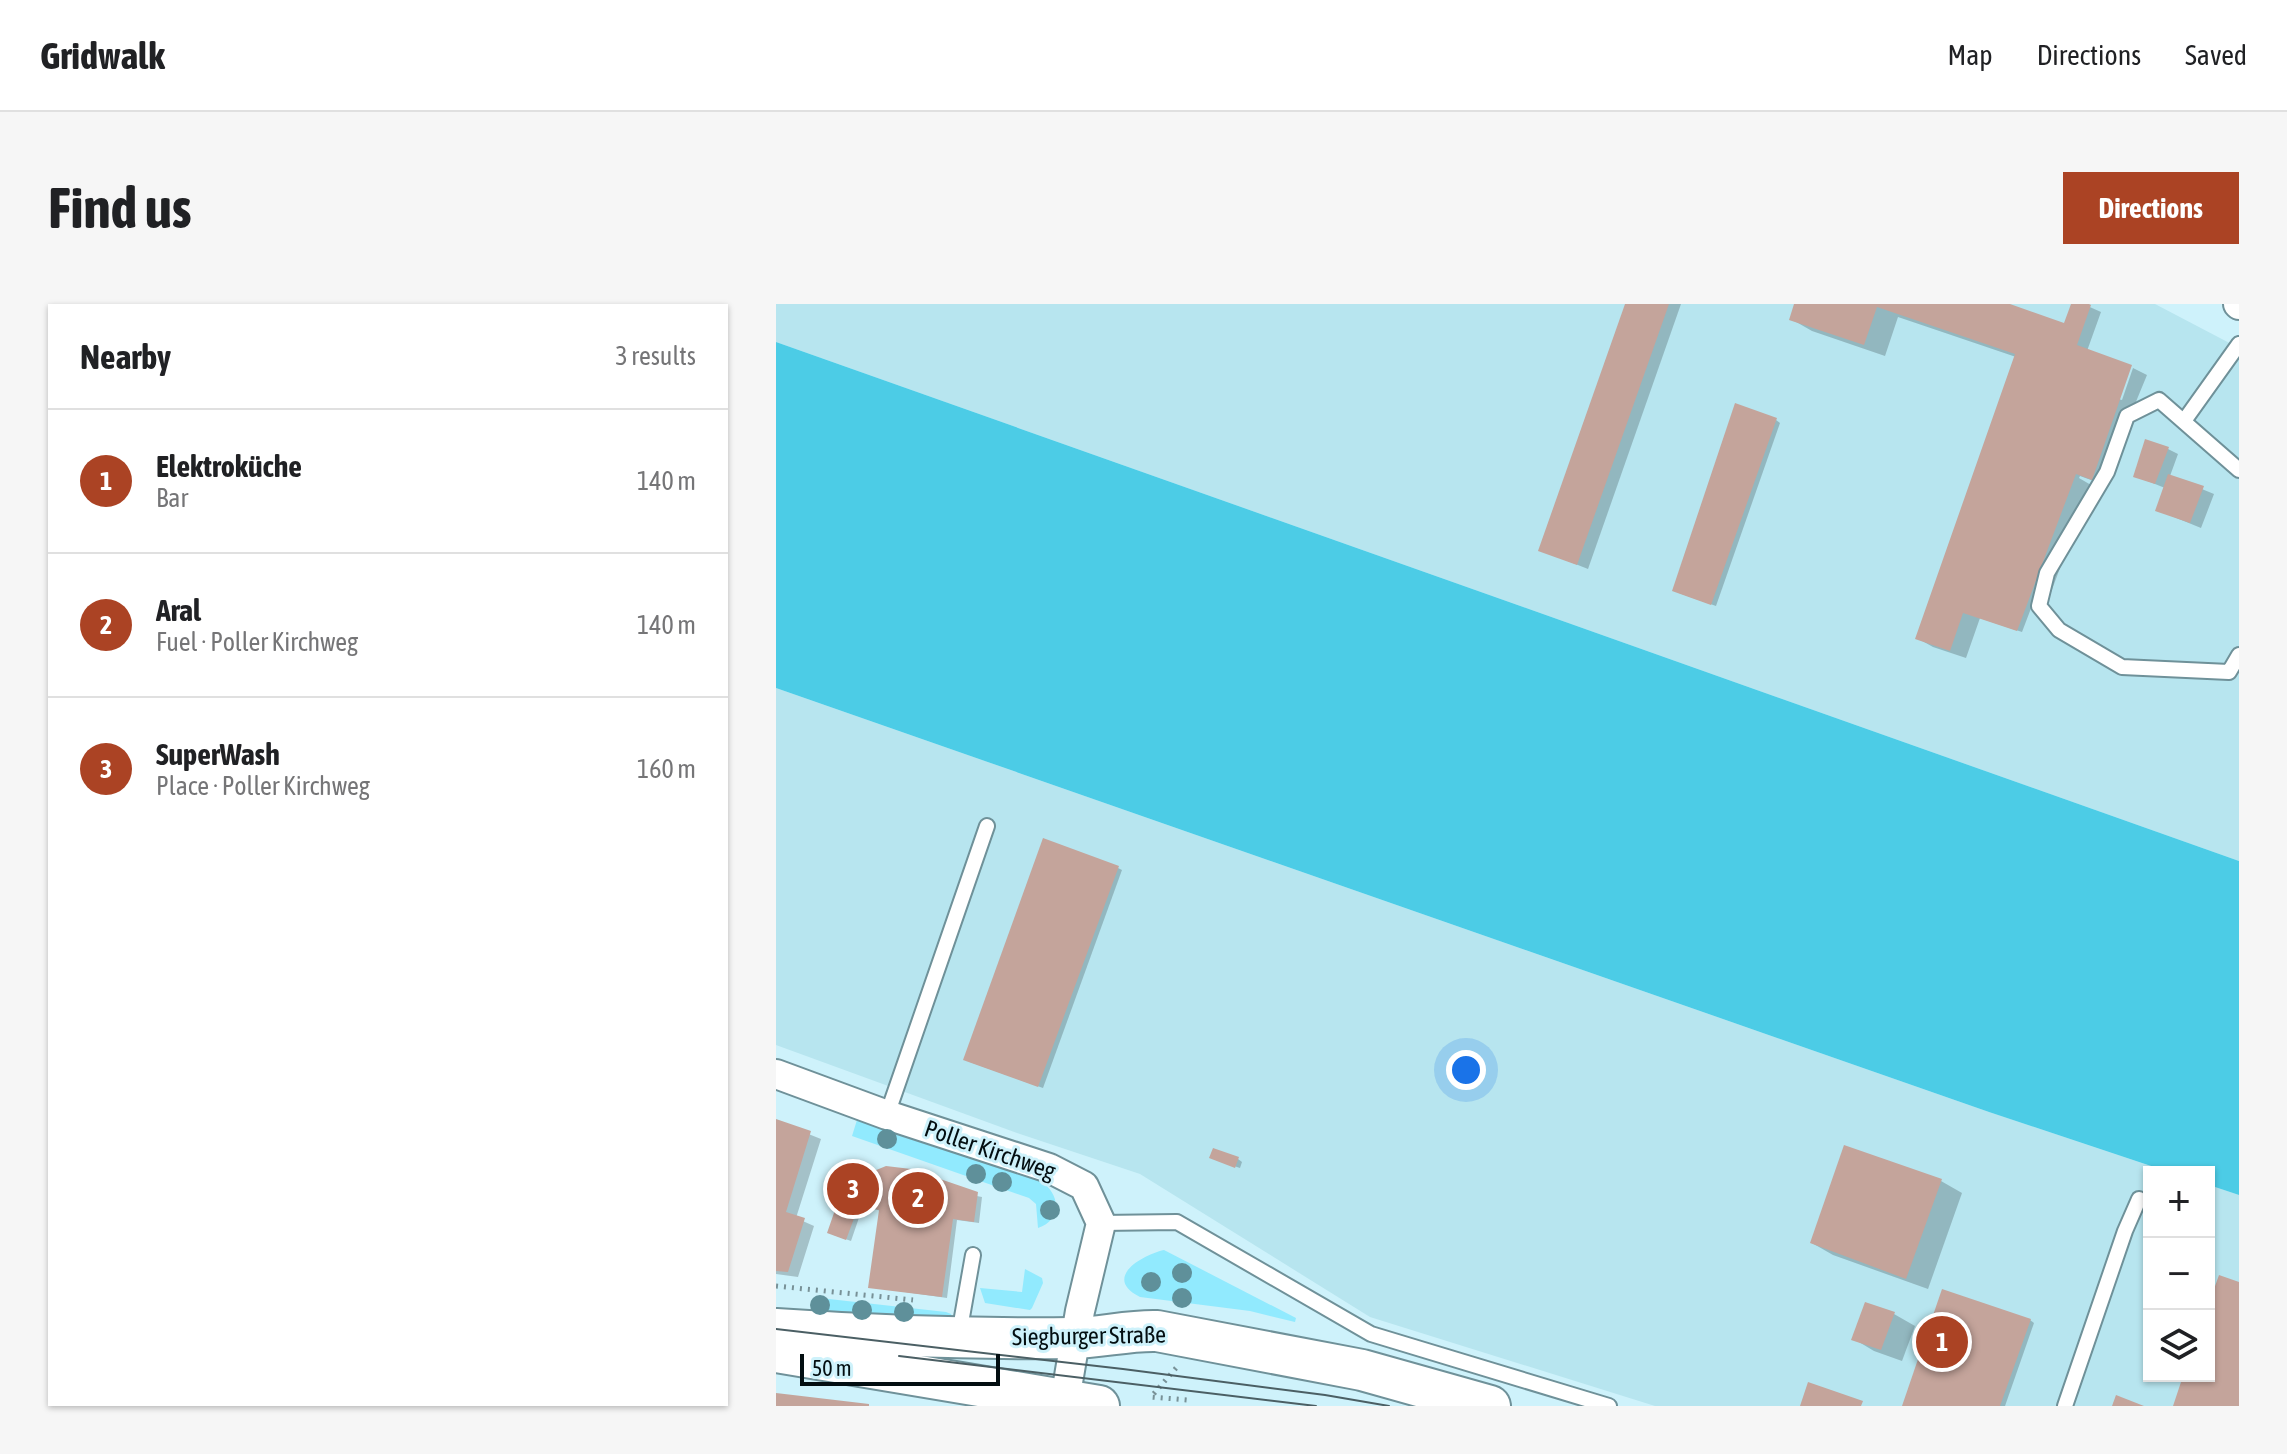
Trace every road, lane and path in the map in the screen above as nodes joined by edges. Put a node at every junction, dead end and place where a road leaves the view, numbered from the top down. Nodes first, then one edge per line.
1 (2239, 344) edge
2 (2184, 421) junction
3 (2239, 470) edge
4 (2239, 655) edge
5 (987, 826) dead end
6 (776, 1074) edge
7 (887, 1115) junction
8 (2139, 1199) dead end
9 (1101, 1223) junction
10 (973, 1255) dead end
11 (776, 1329) edge
12 (959, 1338) junction
13 (1077, 1338) junction
14 (776, 1352) edge
15 (1178, 1364) dead end
16 (1188, 1400) dead end
17 (1082, 1403) edge
18 (1174, 1403) edge
19 (1490, 1406) edge
20 (1609, 1406) edge
21 (2065, 1406) edge

1 - 2 lane
2 - 3 lane
2 - 4 lane
5 - 7 lane
6 - 7 street, Poller Kirchweg
7 - 9 street, Poller Kirchweg
8 - 21 lane
9 - 13 street
9 - 20 lane
10 - 12 lane
11 - 12 main road, Siegburger Straße
12 - 13 main road, Siegburger Straße
13 - 17 street
13 - 19 main road, Siegburger Straße
14 - 17 main road
15 - 18 path
16 - 18 path

